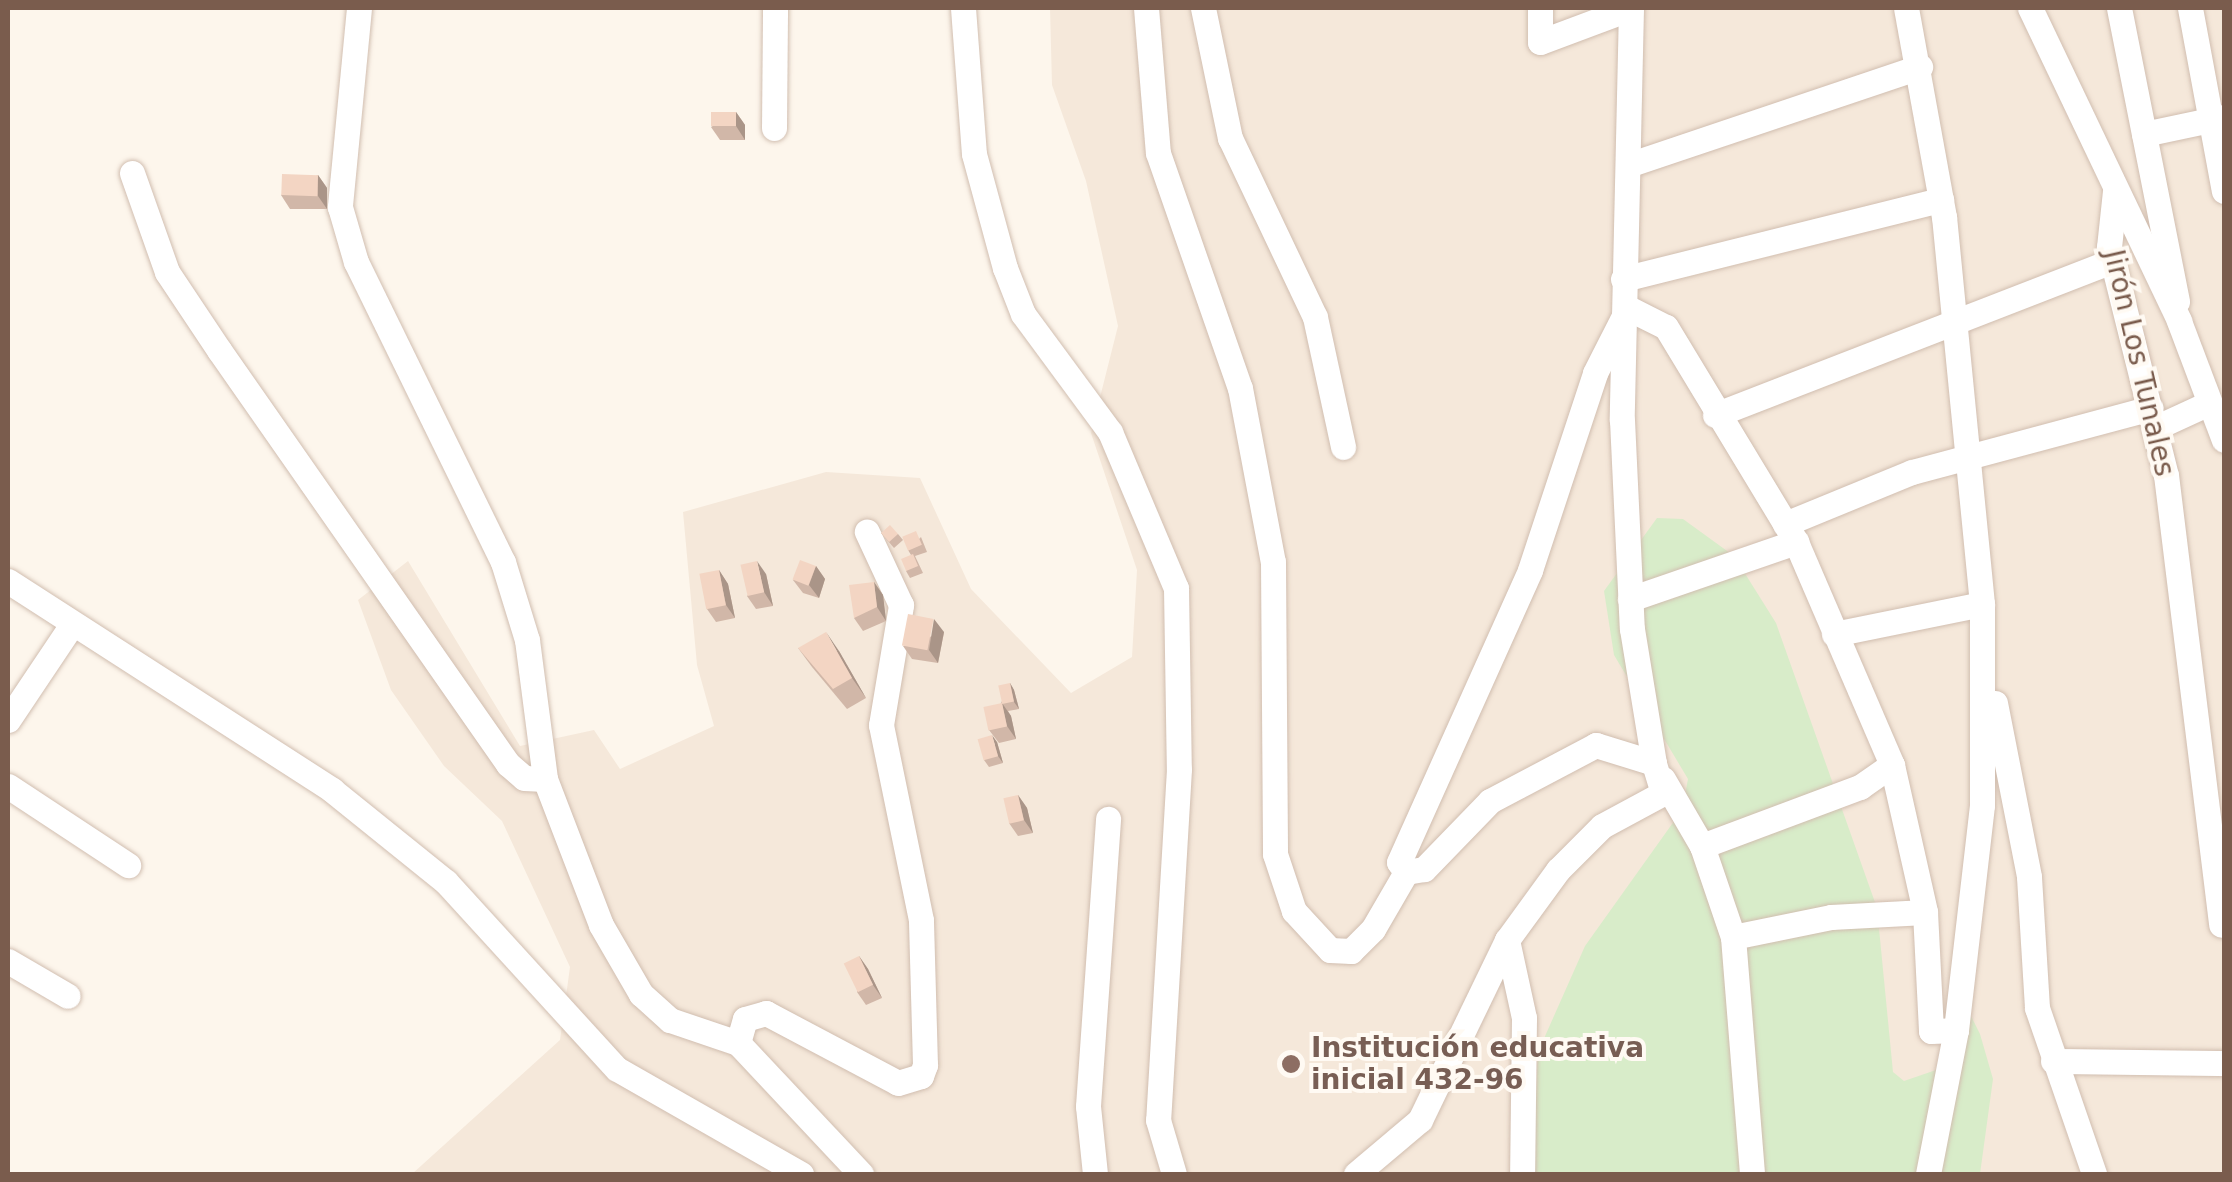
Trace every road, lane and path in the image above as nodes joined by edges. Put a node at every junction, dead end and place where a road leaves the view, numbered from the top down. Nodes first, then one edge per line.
1 (359, 8) edge
2 (774, 8) edge
3 (963, 8) edge
4 (1146, 8) edge
5 (1203, 8) edge
6 (1540, 8) edge
7 (1631, 8) edge
8 (1889, 8) edge
9 (1906, 8) edge
10 (2030, 8) edge
11 (2118, 8) edge
12 (2190, 8) edge
13 (1919, 64) junction
14 (2218, 119) edge
15 (774, 128) dead end
16 (2144, 134) junction
17 (1634, 163) junction
18 (132, 173) dead end
19 (2115, 191) junction
20 (2224, 192) edge
21 (1942, 200) junction
22 (2112, 261) junction
23 (1623, 279) junction
24 (1628, 308) junction
25 (1954, 318) junction
26 (2180, 321) junction
27 (2207, 404) junction
28 (1715, 415) junction
29 (2154, 417) junction
30 (2224, 440) edge
31 (1344, 447) dead end
32 (1969, 456) junction
33 (867, 532) dead end
34 (1790, 533) junction
35 (8, 580) edge
36 (1630, 600) junction
37 (1982, 604) junction
38 (71, 626) junction
39 (1834, 634) junction
40 (1983, 666) junction
41 (8, 720) edge
42 (1892, 765) junction
43 (1658, 771) junction
44 (546, 779) junction
45 (8, 786) edge
46 (1108, 818) dead end
47 (1702, 846) junction
48 (128, 865) dead end
49 (1406, 872) junction
50 (1925, 912) junction
51 (2220, 925) dead end
52 (1733, 937) junction
53 (1507, 940) junction
54 (8, 961) edge
55 (68, 996) dead end
56 (1956, 1030) junction
57 (738, 1043) junction
58 (2053, 1061) junction
59 (2224, 1063) edge
60 (801, 1174) edge
61 (861, 1174) edge
62 (1096, 1174) edge
63 (1174, 1174) edge
64 (1356, 1174) edge
65 (1522, 1174) edge
66 (1752, 1174) edge
67 (1928, 1174) edge
68 (2094, 1174) edge

1 - 44 street
2 - 15 street
3 - 63 street
4 - 49 street
5 - 31 street
6 - 7 street
7 - 17 street
8 - 13 street
9 - 13 street
10 - 19 street
11 - 16 street
12 - 14 street
13 - 17 street
13 - 21 street
14 - 16 street
14 - 20 street
16 - 26 street
17 - 23 street
18 - 44 street
19 - 22 street, Jirón Los Tunales
19 - 26 street
21 - 23 street
21 - 25 street
22 - 25 street
22 - 29 street, Jirón Los Tunales
23 - 24 street
24 - 28 street
24 - 36 street
24 - 49 street
25 - 28 street
25 - 32 street
26 - 27 street
27 - 29 street
27 - 30 street
28 - 34 street
29 - 32 street
29 - 51 street, Jirón Los Tunales
32 - 34 street
32 - 37 street
33 - 57 street
34 - 36 street
34 - 39 street
35 - 38 street
36 - 43 street
37 - 39 street
37 - 40 street
38 - 41 street
38 - 60 street
39 - 42 street
40 - 56 street
40 - 58 street
42 - 47 street
42 - 50 street
43 - 47 street
43 - 49 street
43 - 53 street
44 - 57 street
45 - 48 street
46 - 62 street
47 - 52 street
50 - 52 street
50 - 56 street
52 - 66 street
53 - 64 street
53 - 65 street
54 - 55 street
56 - 67 street
57 - 61 street
58 - 59 street
58 - 68 street

